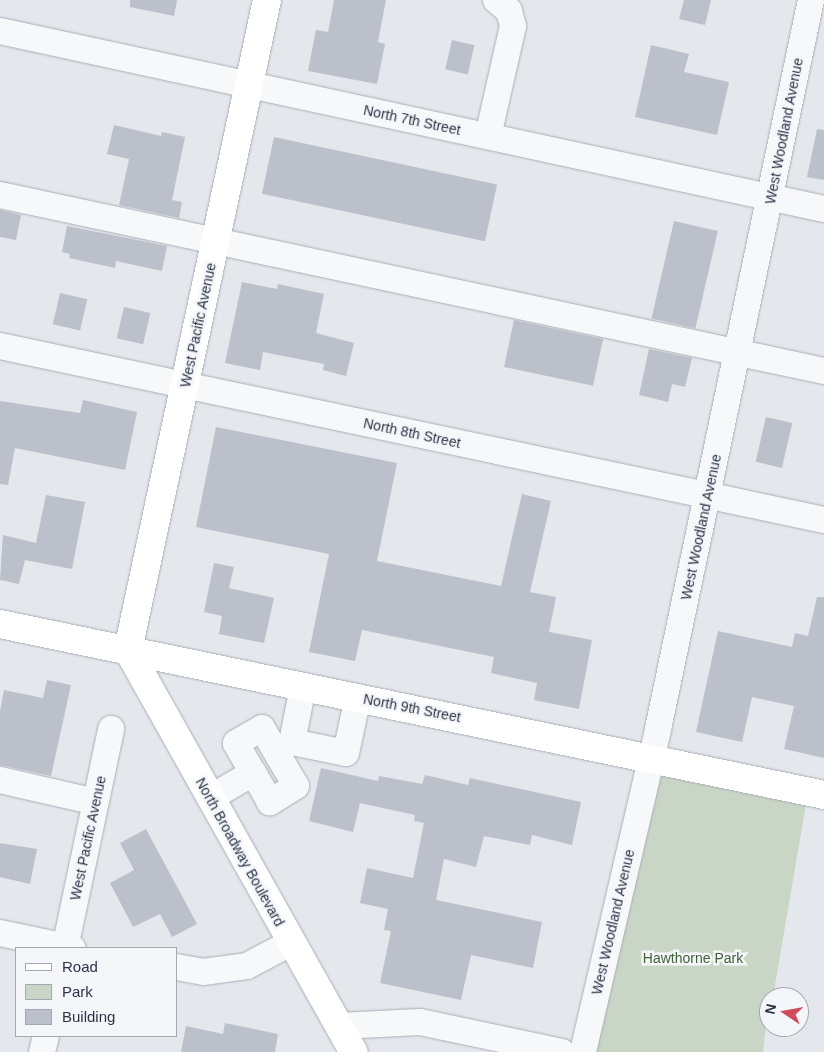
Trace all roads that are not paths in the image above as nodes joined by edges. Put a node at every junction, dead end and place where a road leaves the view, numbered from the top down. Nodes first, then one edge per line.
1 (267, 0) edge
2 (496, 0) edge
3 (811, 0) edge
4 (0, 31) edge
5 (249, 84) junction
6 (488, 136) junction
7 (0, 195) edge
8 (771, 197) junction
9 (824, 209) edge
10 (216, 241) junction
11 (0, 346) edge
12 (738, 352) junction
13 (824, 371) edge
14 (185, 386) junction
15 (708, 495) junction
16 (824, 520) edge
17 (0, 624) edge
18 (128, 650) junction
19 (303, 687) junction
20 (358, 698) junction
21 (111, 729) dead end
22 (651, 757) junction
23 (269, 763) junction
24 (0, 780) edge
25 (824, 795) edge
26 (210, 798) junction
27 (96, 802) junction
28 (0, 933) edge
29 (290, 943) junction
30 (63, 947) edge
31 (67, 947) edge
32 (178, 968) edge
33 (339, 1026) junction
34 (46, 1037) edge
35 (42, 1052) edge
36 (354, 1052) edge
37 (562, 1052) edge
38 (583, 1052) edge

1 - 5 main road, West Pacific Avenue
2 - 6 street
3 - 8 street, West Woodland Avenue
4 - 5 street, North 7th Street
5 - 6 street, North 7th Street
5 - 10 main road, West Pacific Avenue
6 - 8 street, North 7th Street
7 - 10 street
8 - 9 street, North 7th Street
8 - 12 street, West Woodland Avenue
10 - 12 street
10 - 14 main road, West Pacific Avenue
11 - 14 street, North 8th Street
12 - 13 street
12 - 15 street, West Woodland Avenue
14 - 15 street, North 8th Street
14 - 18 main road, West Pacific Avenue
15 - 16 street, North 8th Street
15 - 22 street, West Woodland Avenue
17 - 18 main road, North 9th Street
18 - 19 main road, North 9th Street
18 - 26 main road, North Broadway Boulevard
19 - 20 main road, North 9th Street
19 - 23 street
20 - 22 main road, North 9th Street
20 - 23 street
21 - 27 street, West Pacific Avenue
22 - 25 main road, North 9th Street
22 - 38 street, West Woodland Avenue
23 - 26 street
24 - 27 street
26 - 29 main road, North Broadway Boulevard
27 - 31 street, West Pacific Avenue
28 - 30 street
29 - 32 street
29 - 33 main road, North Broadway Boulevard
33 - 36 main road, North Broadway Boulevard
33 - 37 street
34 - 35 street

